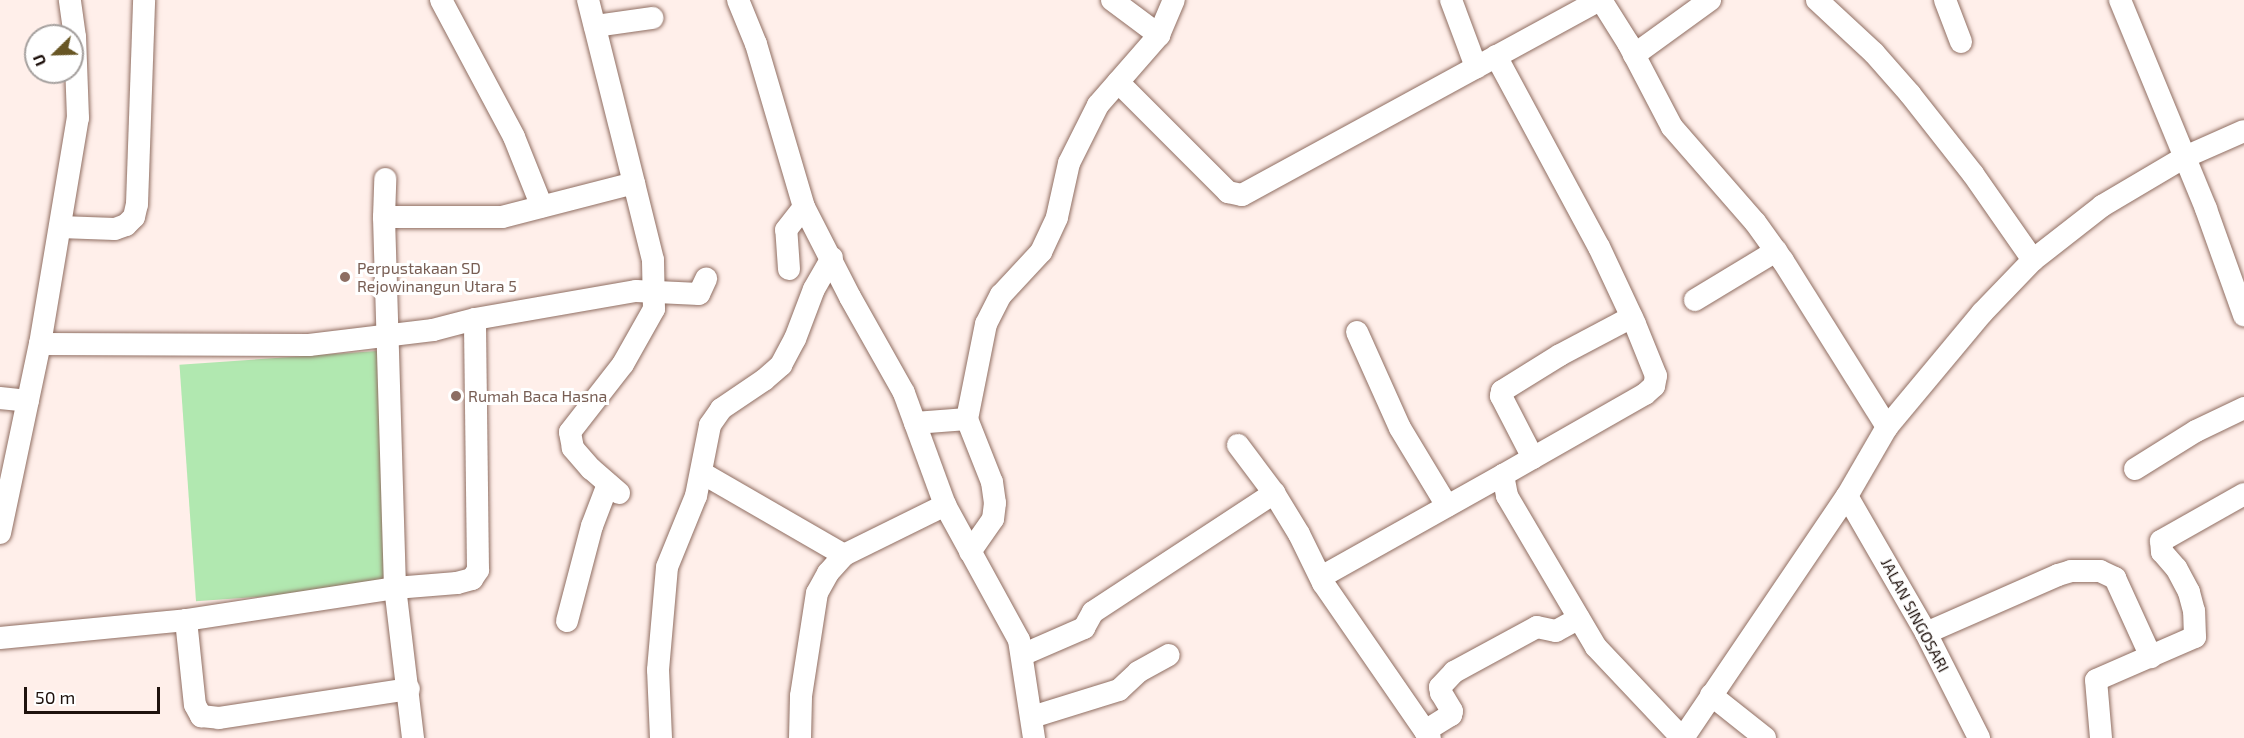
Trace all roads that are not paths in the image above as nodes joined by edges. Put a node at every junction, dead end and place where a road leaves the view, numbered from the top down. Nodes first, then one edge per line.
1 (70, 0) edge
2 (144, 0) edge
3 (441, 0) edge
4 (588, 0) edge
5 (738, 0) edge
6 (1112, 0) edge
7 (1174, 0) edge
8 (1451, 0) edge
9 (1600, 0) edge
10 (1710, 0) edge
11 (1817, 0) edge
12 (1945, 0) edge
13 (2120, 0) edge
14 (652, 18) dead end
15 (595, 26) junction
16 (1159, 35) junction
17 (1960, 42) dead end
18 (1634, 55) junction
19 (1496, 56) junction
20 (1476, 67) junction
21 (1123, 87) junction
22 (2244, 131) edge
23 (2185, 157) junction
24 (385, 179) dead end
25 (634, 183) junction
26 (542, 207) junction
27 (804, 207) junction
28 (384, 216) junction
29 (60, 227) junction
30 (1776, 250) junction
31 (832, 258) junction
32 (2032, 260) junction
33 (789, 269) dead end
34 (706, 279) dead end
35 (654, 293) junction
36 (1695, 300) dead end
37 (2244, 315) edge
38 (1632, 317) junction
39 (475, 319) junction
40 (1357, 332) dead end
41 (387, 335) junction
42 (40, 344) junction
43 (0, 398) edge
44 (28, 401) junction
45 (2244, 408) edge
46 (967, 419) junction
47 (915, 423) junction
48 (1887, 427) junction
49 (1238, 445) dead end
50 (1533, 458) junction
51 (2135, 469) dead end
52 (702, 473) junction
53 (1503, 475) junction
54 (1274, 493) junction
55 (2244, 494) edge
56 (1847, 496) junction
57 (945, 505) junction
58 (1448, 506) junction
59 (0, 533) edge
60 (969, 552) junction
61 (844, 555) junction
62 (1321, 578) junction
63 (395, 588) junction
64 (1579, 618) junction
65 (186, 620) junction
66 (567, 621) dead end
67 (1926, 633) junction
68 (0, 638) edge
69 (1022, 655) junction
70 (1169, 655) dead end
71 (2151, 657) junction
72 (409, 689) junction
73 (1711, 695) junction
74 (1033, 728) edge
75 (1428, 734) edge
76 (413, 738) edge
77 (661, 738) edge
78 (800, 738) edge
79 (1683, 738) edge
80 (1765, 738) edge
81 (1979, 738) edge
82 (2101, 738) edge

1 - 29 street
2 - 29 street
3 - 26 street
4 - 15 street
5 - 27 street
6 - 16 street
7 - 16 street
8 - 20 street
9 - 18 street
9 - 19 street
10 - 18 street
11 - 32 street
12 - 17 street
13 - 23 street
14 - 15 street
15 - 25 street
16 - 21 street
18 - 30 street
19 - 20 street
19 - 38 street
20 - 21 street
21 - 46 street
22 - 23 street
23 - 32 street
23 - 37 street
24 - 28 street
25 - 26 street
25 - 35 street
26 - 28 street
27 - 31 street
27 - 33 street
28 - 41 street
29 - 42 street
30 - 36 street
30 - 48 street
31 - 47 street
31 - 52 street
32 - 48 street
34 - 35 street
35 - 39 street
35 - 66 street
38 - 50 street
38 - 50 street
39 - 41 street
39 - 63 street
40 - 58 street
41 - 42 street
41 - 63 street
42 - 44 street
43 - 44 street
44 - 59 street
45 - 51 street
46 - 47 street
46 - 60 street
47 - 57 street
48 - 56 street
49 - 54 street
50 - 53 street
52 - 61 street
52 - 77 street
53 - 58 street
53 - 64 street
54 - 62 street
54 - 69 street
55 - 71 street
56 - 67 street, JALAN SINGOSARI
56 - 73 street
57 - 60 street
57 - 61 street
58 - 62 street
60 - 69 street
61 - 78 street
62 - 75 street
63 - 65 street
63 - 72 street
64 - 75 street
64 - 79 street
65 - 68 street
65 - 72 street
67 - 71 street
67 - 81 street, JALAN SINGOSARI
69 - 74 street
70 - 74 street
71 - 82 street
72 - 76 street
73 - 79 street
73 - 80 street

